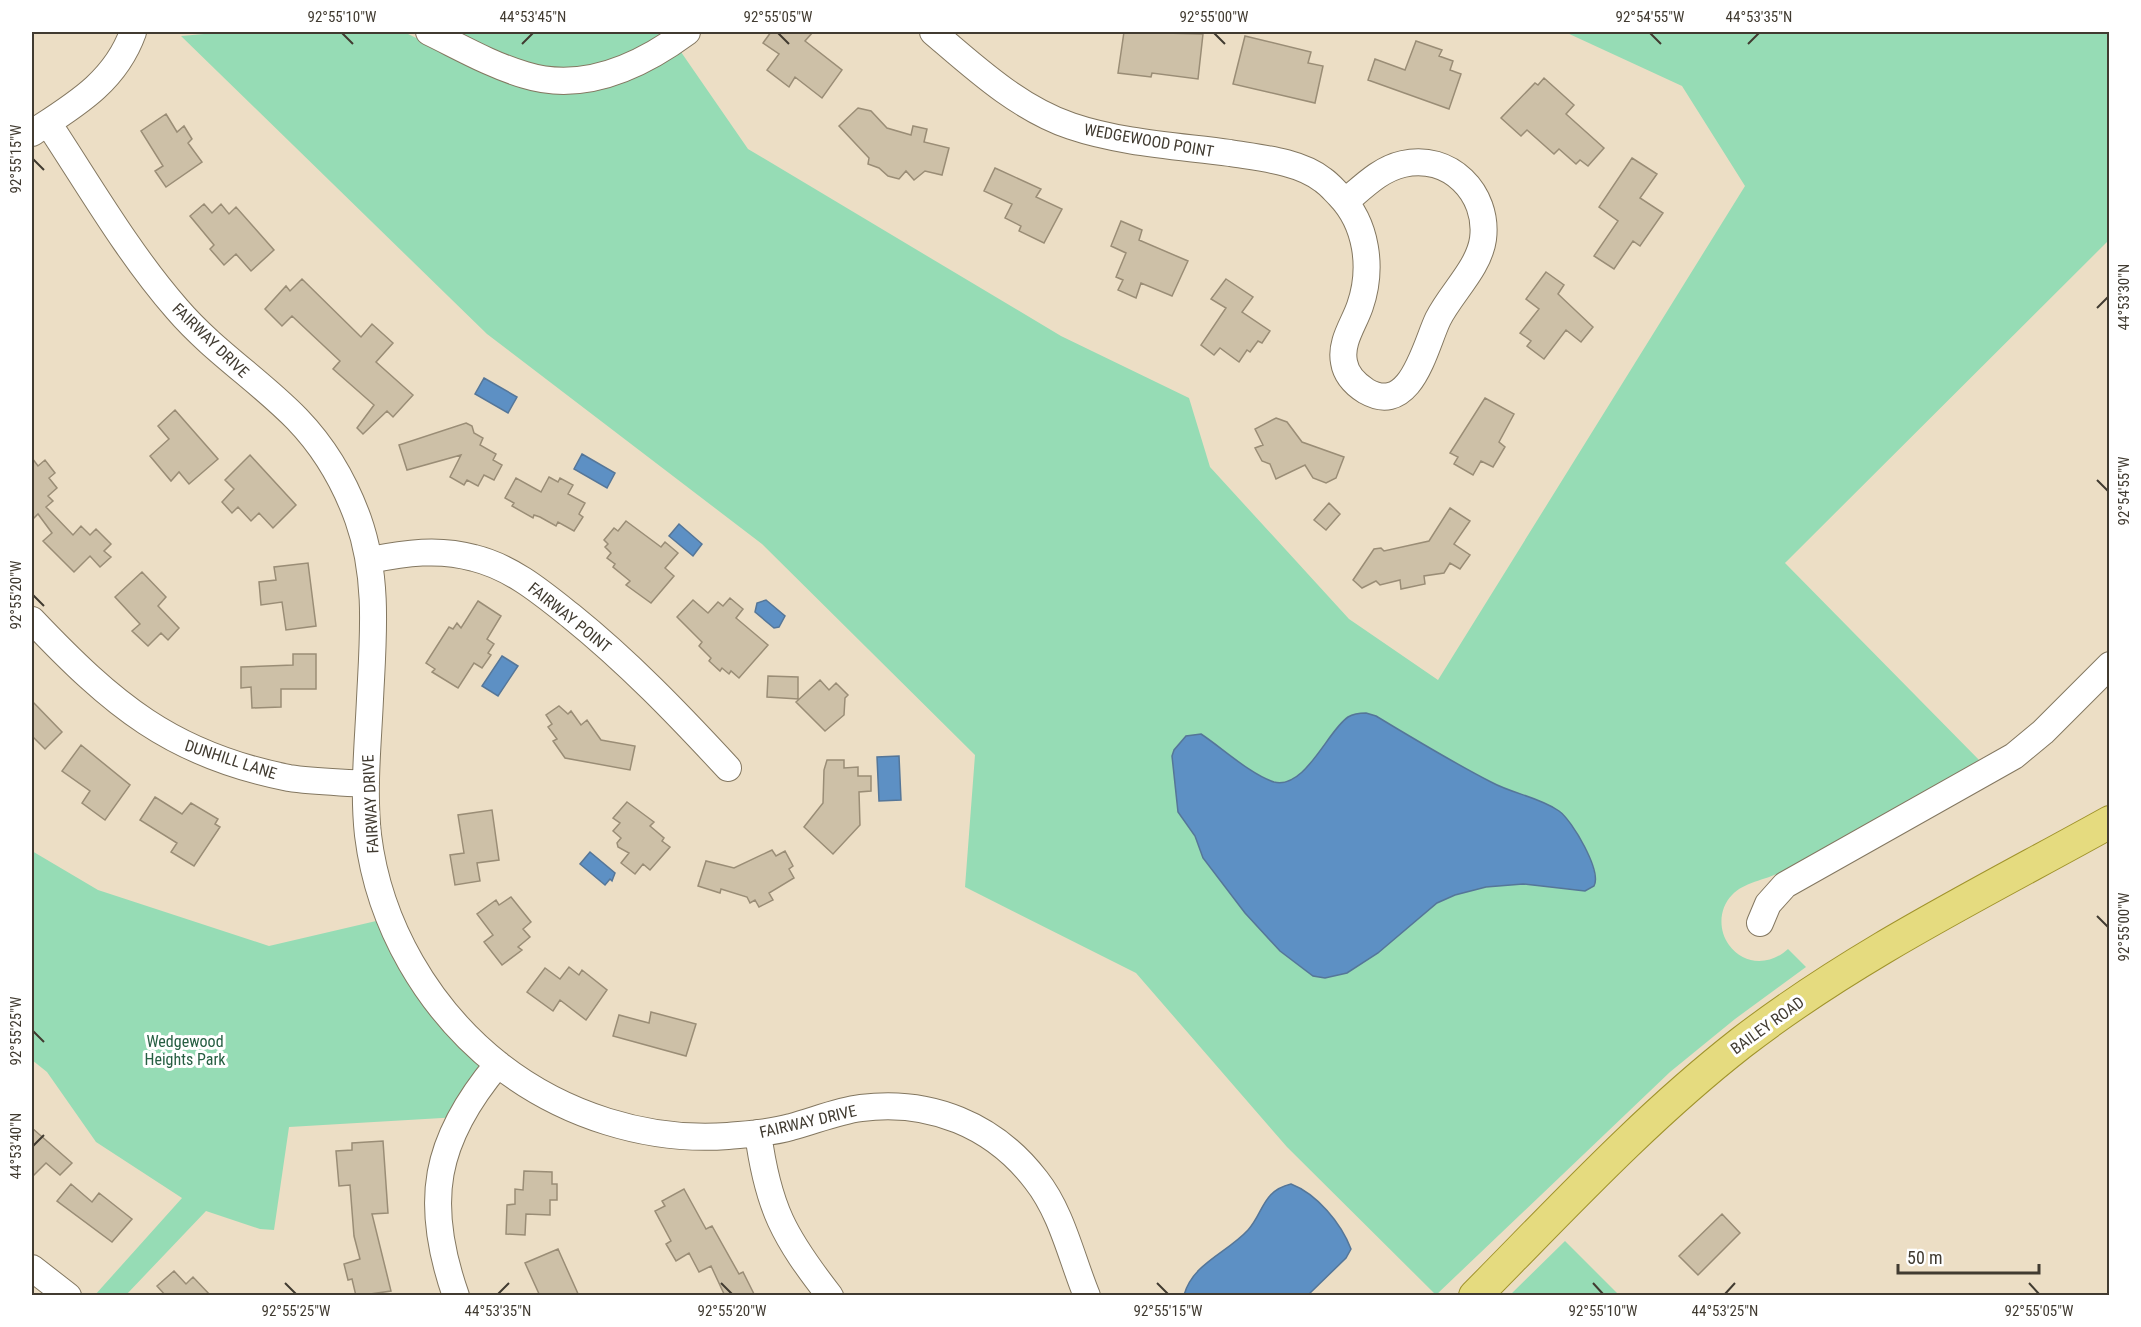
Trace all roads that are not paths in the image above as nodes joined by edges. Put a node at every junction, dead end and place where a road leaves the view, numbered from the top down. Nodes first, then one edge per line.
1 (133, 32) edge
2 (429, 32) edge
3 (687, 32) edge
4 (933, 32) edge
5 (40, 128) edge
6 (1345, 202) junction
7 (370, 560) junction
8 (32, 620) edge
9 (2109, 665) edge
10 (728, 768) dead end
11 (366, 784) junction
12 (2109, 822) edge
13 (1760, 923) dead end
14 (498, 1065) junction
15 (758, 1133) junction
16 (32, 1268) edge
17 (68, 1296) edge
18 (456, 1296) edge
19 (830, 1296) edge
20 (1087, 1296) edge
21 (1475, 1296) edge

1 - 5 street
2 - 3 street
4 - 6 street, WEDGEWOOD POINT
5 - 7 street, FAIRWAY DRIVE
6 - 6 street, WEDGEWOOD POINT
7 - 10 street, FAIRWAY POINT
7 - 11 street, FAIRWAY DRIVE
8 - 11 street, DUNHILL LANE
9 - 13 street
11 - 14 street, FAIRWAY DRIVE
12 - 21 main road, BAILEY ROAD
14 - 15 street, FAIRWAY DRIVE
14 - 18 street
15 - 19 street
15 - 20 street, FAIRWAY DRIVE
16 - 17 street

